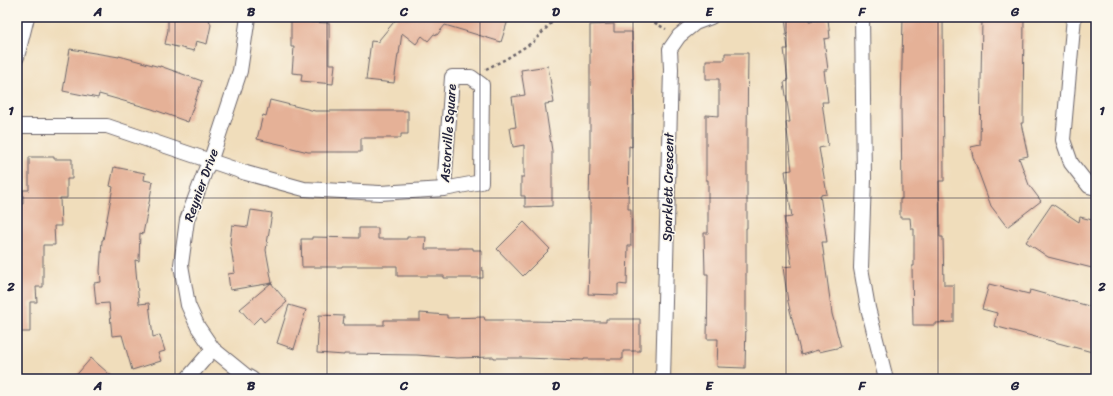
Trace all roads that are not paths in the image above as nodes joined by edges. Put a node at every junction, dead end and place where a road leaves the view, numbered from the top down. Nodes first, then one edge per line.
1 (27, 17) edge
2 (248, 17) edge
3 (712, 17) edge
4 (862, 17) edge
5 (1074, 17) edge
6 (17, 57) edge
7 (17, 126) edge
8 (210, 162) junction
9 (1096, 188) edge
10 (444, 189) junction
11 (213, 349) junction
12 (187, 379) edge
13 (252, 379) edge
14 (663, 379) edge
15 (886, 379) edge

1 - 6 street
2 - 8 street, Reynier Drive
3 - 14 street, Sparklett Crescent
4 - 15 street
5 - 9 street
7 - 8 street, Astorville Square
8 - 10 street, Astorville Square
8 - 11 street, Reynier Drive
10 - 10 street, Astorville Square
11 - 12 street
11 - 13 street, Reynier Drive

